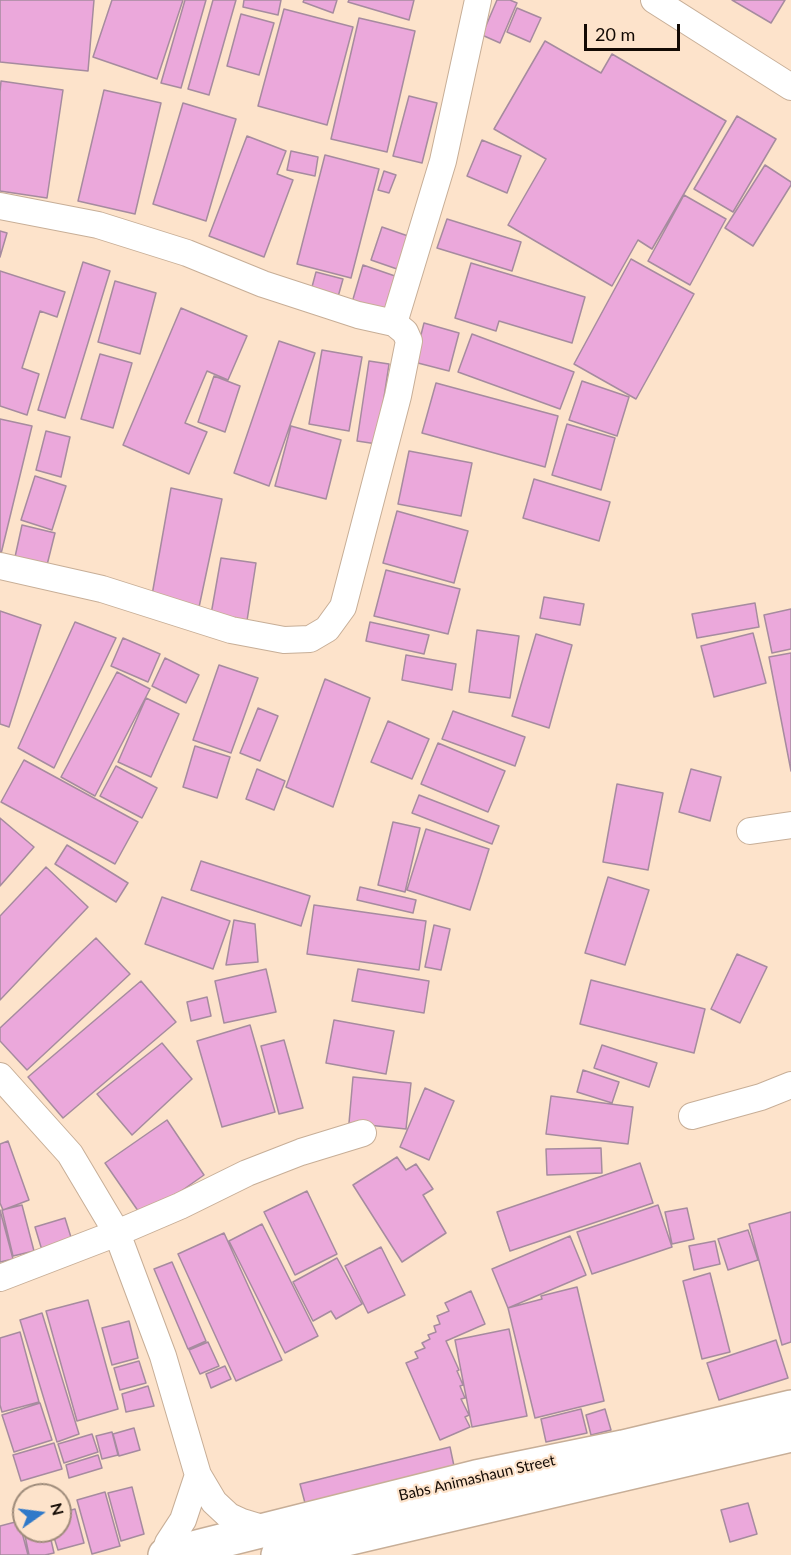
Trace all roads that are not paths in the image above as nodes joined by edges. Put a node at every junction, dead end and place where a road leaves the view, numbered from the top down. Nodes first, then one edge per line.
1 (478, 0) edge
2 (654, 0) edge
3 (791, 87) edge
4 (0, 206) edge
5 (394, 323) junction
6 (0, 566) edge
7 (791, 825) edge
8 (750, 831) dead end
9 (0, 1076) edge
10 (791, 1085) edge
11 (692, 1116) dead end
12 (363, 1134) dead end
13 (117, 1233) junction
14 (0, 1278) edge
15 (791, 1407) edge
16 (791, 1435) edge
17 (198, 1475) junction
18 (272, 1542) edge
19 (164, 1555) edge

1 - 5 street
2 - 3 street
4 - 5 street
5 - 6 street
7 - 8 street
9 - 13 street
10 - 11 street
12 - 13 street
13 - 14 street
13 - 17 street
15 - 18 main road, Babs Animashaun Street
16 - 18 main road, Babs Animashaun Street
17 - 18 street
17 - 19 street
18 - 19 main road, Babs Animashaun Street

